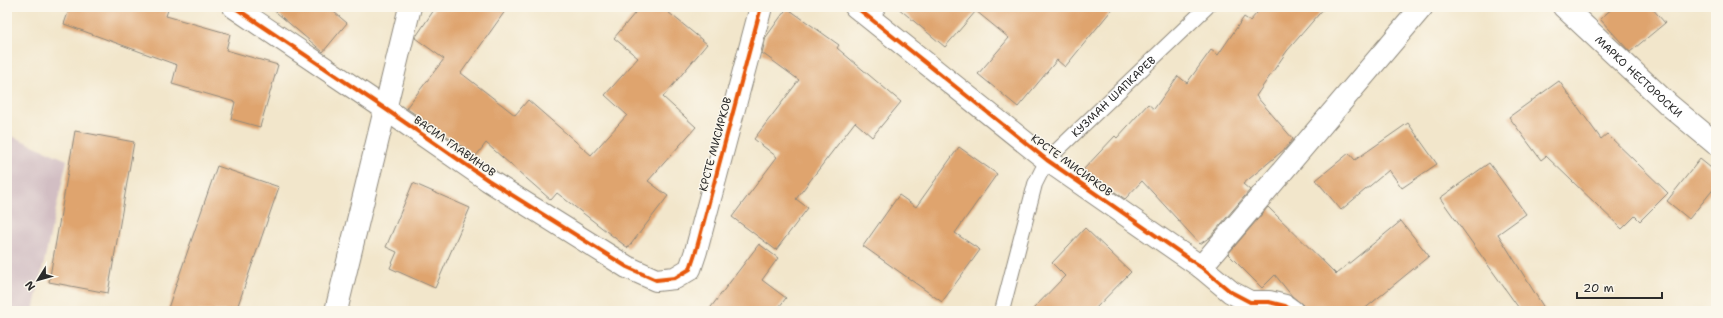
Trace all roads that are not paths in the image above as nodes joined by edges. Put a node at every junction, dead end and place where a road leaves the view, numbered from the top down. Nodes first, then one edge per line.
1 (234, 7) edge
2 (410, 7) edge
3 (761, 7) edge
4 (1207, 7) edge
5 (1422, 7) edge
6 (1564, 7) edge
7 (868, 11) edge
8 (384, 108) junction
9 (1716, 144) edge
10 (1047, 160) junction
11 (1201, 267) junction
12 (675, 278) joint
13 (336, 311) edge
14 (1002, 311) edge
15 (1292, 311) edge

1 - 8 street, ВАСИЛ ГЛАВИНОВ
2 - 8 street
3 - 12 street, КРСТЕ МИСИРКОВ
4 - 10 lane, КУЗМАН ШАПКАРЕВ
5 - 11 street
6 - 9 street, МАРКО НЕСТОРОСКИ
7 - 10 street, КРСТЕ МИСИРКОВ
8 - 12 street, ВАСИЛ ГЛАВИНОВ
8 - 13 street
10 - 11 street, КРСТЕ МИСИРКОВ
10 - 14 lane, КУЗМАН ШАПКАРЕВ
11 - 15 street, КРСТЕ МИСИРКОВ

